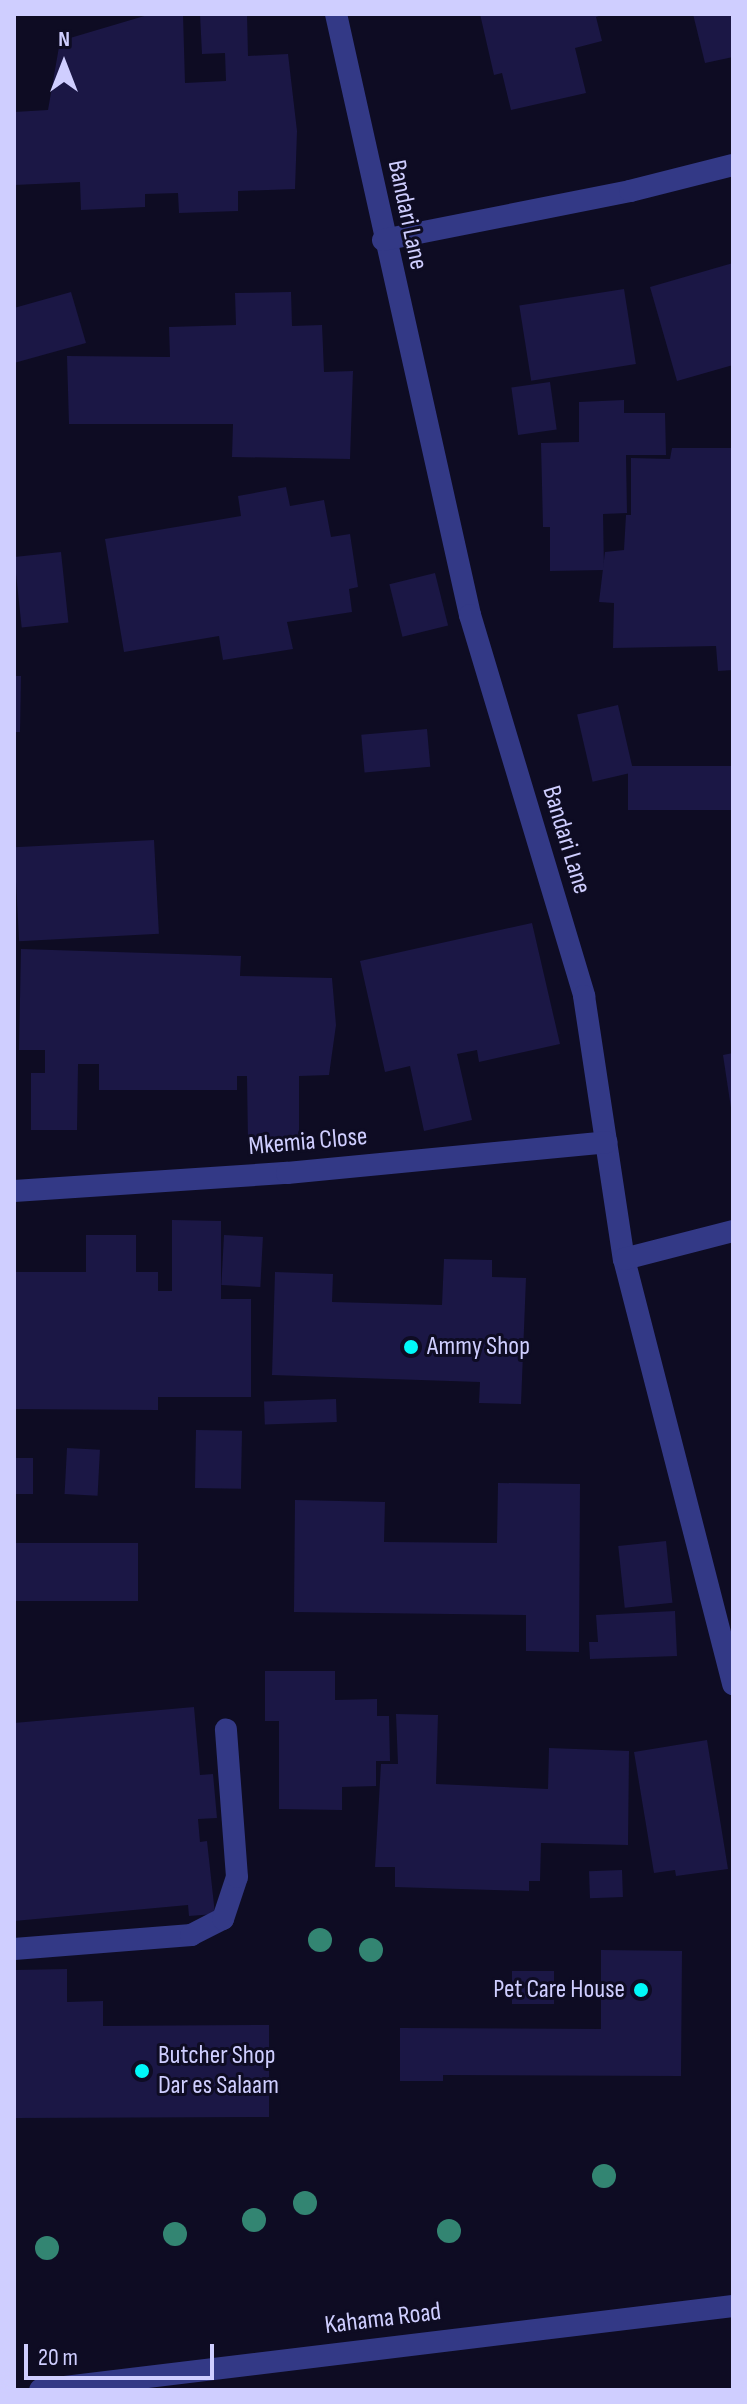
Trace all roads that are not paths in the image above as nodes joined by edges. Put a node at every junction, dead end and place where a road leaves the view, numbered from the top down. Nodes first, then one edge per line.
1 (336, 14) edge
2 (733, 165) edge
3 (383, 240) junction
4 (607, 1142) junction
5 (14, 1191) edge
6 (733, 1231) edge
7 (624, 1259) junction
8 (733, 1684) edge
9 (226, 1729) dead end
10 (14, 1949) edge
11 (733, 2306) edge
12 (188, 2380) edge
13 (40, 2390) edge

1 - 3 street, Bandari Lane
2 - 3 street
3 - 4 street, Bandari Lane
4 - 5 street, Mkemia Close
4 - 7 street, Bandari Lane
6 - 7 street
7 - 8 street, Bandari Lane
9 - 10 street
11 - 12 street, Kahama Road
12 - 13 street, Kahama Road

